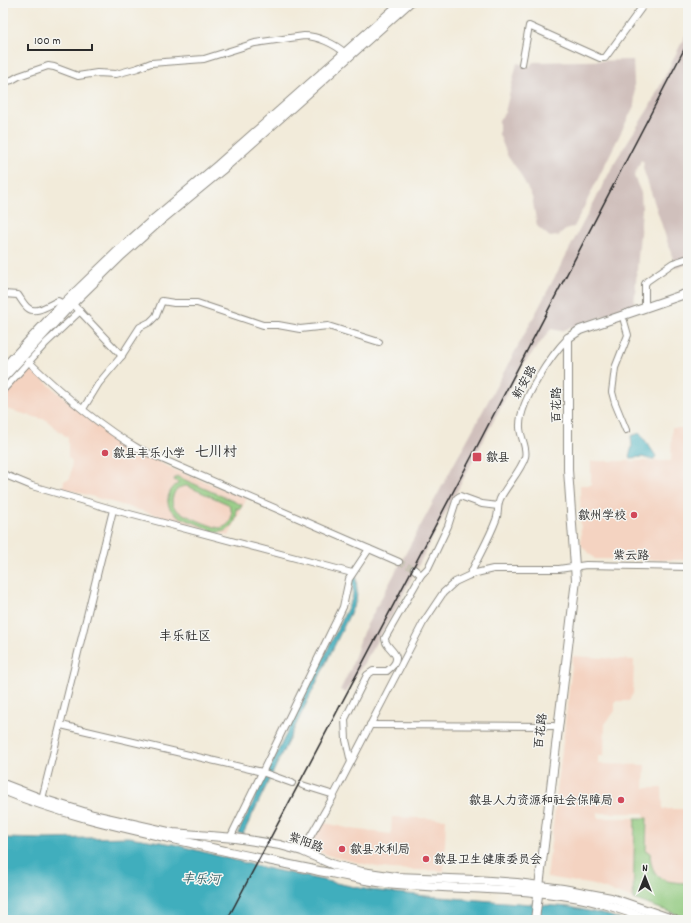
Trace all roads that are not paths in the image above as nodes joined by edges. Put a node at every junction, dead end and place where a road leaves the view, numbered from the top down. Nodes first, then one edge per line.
1 (401, 3) edge
2 (409, 3) edge
3 (645, 3) edge
4 (345, 53) junction
5 (522, 64) dead end
6 (3, 82) edge
7 (688, 258) edge
8 (688, 293) edge
9 (3, 294) edge
10 (688, 299) edge
11 (72, 303) junction
12 (63, 304) junction
13 (645, 308) junction
14 (80, 311) junction
15 (624, 321) junction
16 (568, 338) junction
17 (379, 342) dead end
18 (122, 356) junction
19 (28, 361) junction
20 (3, 370) edge
21 (3, 378) edge
22 (3, 390) edge
23 (83, 409) junction
24 (626, 430) dead end
25 (3, 474) edge
26 (498, 506) junction
27 (113, 510) junction
28 (369, 549) junction
29 (399, 562) tunnel mouth
30 (574, 567) junction
31 (688, 567) edge
32 (414, 569) tunnel mouth
33 (352, 573) junction
34 (421, 575) junction
35 (470, 575) junction
36 (61, 724) junction
37 (370, 725) junction
38 (553, 726) junction
39 (351, 762) junction
40 (263, 773) junction
41 (292, 782) dead end
42 (3, 784) edge
43 (302, 786) dead end
44 (3, 790) edge
45 (334, 795) junction
46 (42, 799) junction
47 (230, 838) junction
48 (302, 851) junction
49 (536, 892) junction
50 (530, 920) edge
51 (535, 920) edge
52 (651, 920) edge
53 (674, 920) edge

1 - 4 main road
2 - 11 main road
3 - 5 street
4 - 6 street
4 - 12 main road
7 - 13 street
8 - 13 main road, 新安路
9 - 12 street
10 - 15 main road
11 - 14 street
11 - 21 main road
12 - 20 main road
13 - 16 main road, 新安路
14 - 18 street
14 - 19 street
15 - 16 main road
15 - 24 street
16 - 26 street, 新安路
16 - 30 main road, 百花路
17 - 18 street
18 - 23 street
19 - 22 street
19 - 23 street
23 - 28 street
25 - 27 street
26 - 34 street
26 - 35 street, 新安路
27 - 33 street
27 - 36 street
28 - 29 street
28 - 33 street
30 - 31 street, 紫云路
30 - 35 street, 紫云路
30 - 38 main road, 百花路
30 - 49 main road, 百花路
32 - 34 street
33 - 40 street
34 - 39 street
35 - 37 street, 紫云路
36 - 40 street
36 - 46 street
37 - 38 street
37 - 39 street, 紫云路
38 - 49 main road, 百花路
39 - 45 street, 紫云路
40 - 41 street
40 - 47 street
42 - 46 main road, 紫阳路
43 - 45 street
44 - 49 main road, 紫阳路
45 - 48 street, 紫云路
46 - 47 main road, 紫阳路
47 - 48 main road, 紫阳路
48 - 49 main road, 紫阳路
49 - 50 main road
49 - 51 main road
49 - 52 main road, 紫阳路
49 - 53 main road, 紫阳路

